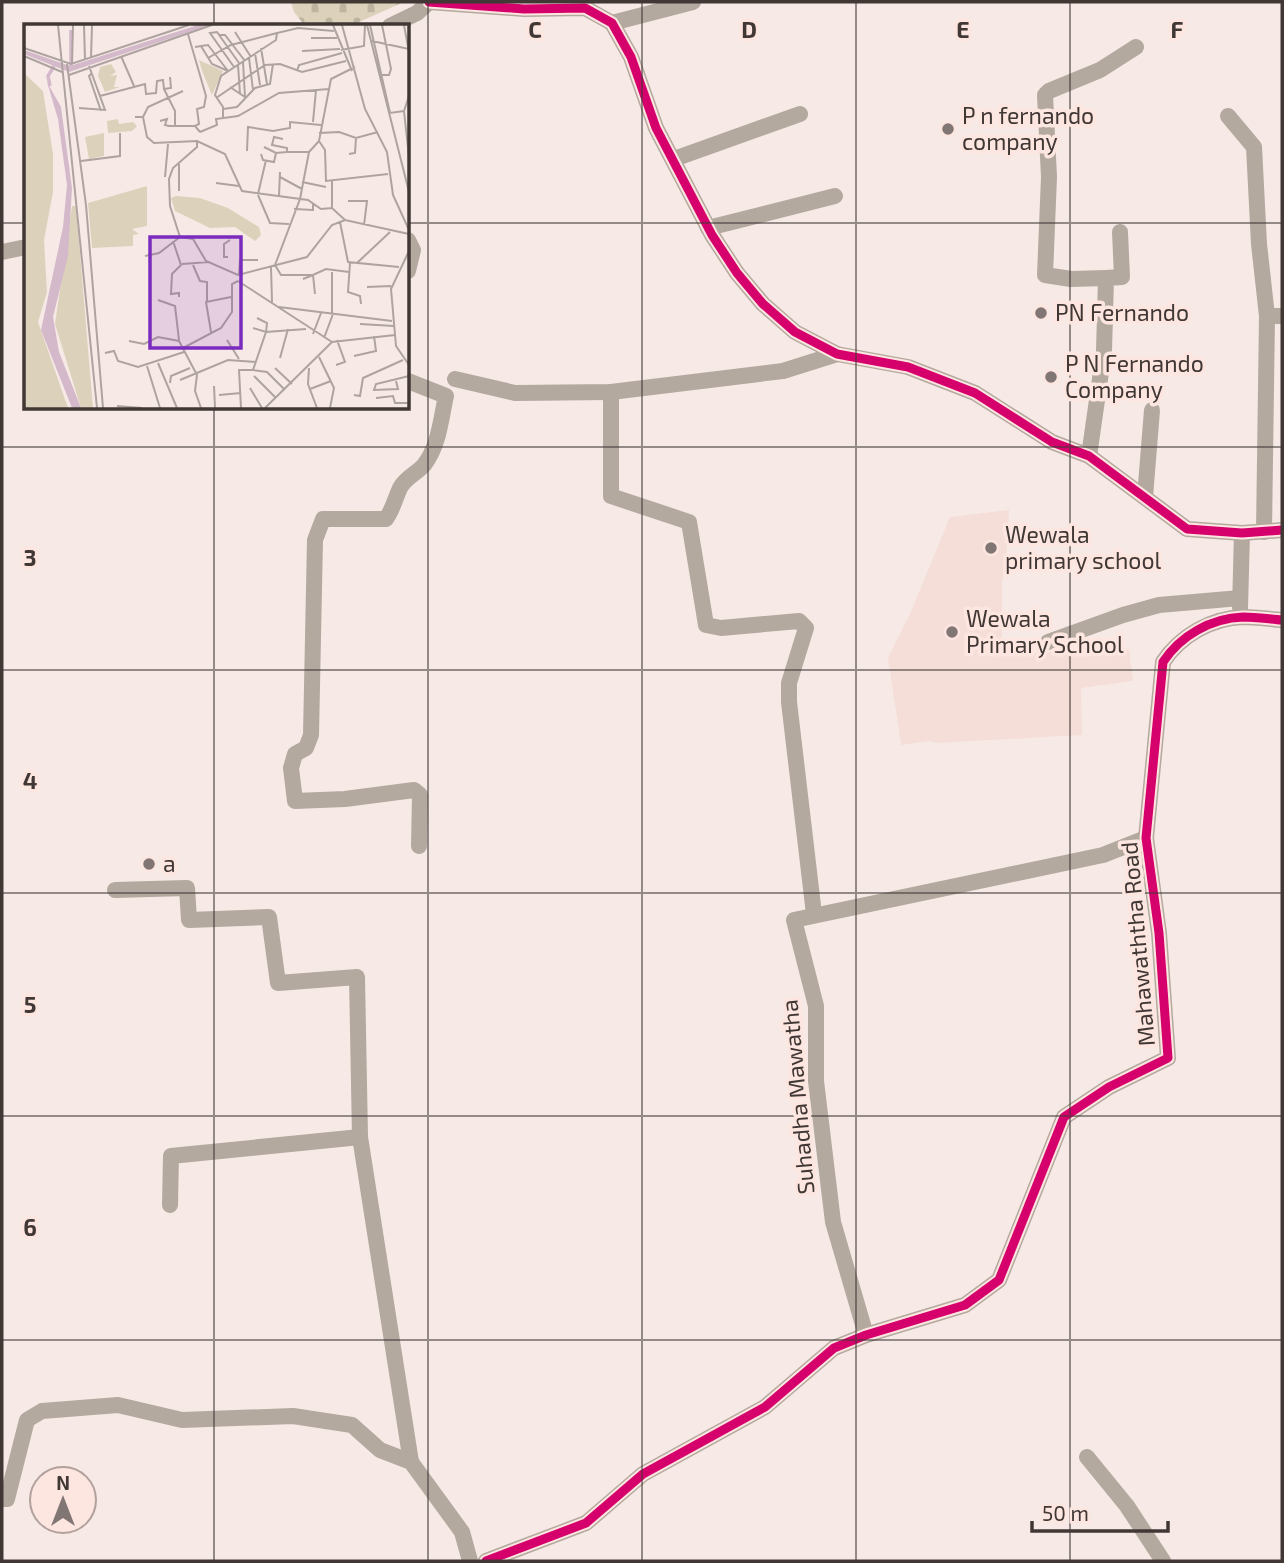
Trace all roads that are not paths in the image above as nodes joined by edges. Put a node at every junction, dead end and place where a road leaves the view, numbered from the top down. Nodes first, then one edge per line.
1 (429, 2) edge
2 (694, 2) edge
3 (506, 5) edge
4 (596, 7) edge
5 (612, 23) junction
6 (394, 24) edge
7 (1136, 47) dead end
8 (800, 114) dead end
9 (1228, 116) dead end
10 (674, 159) junction
11 (835, 196) dead end
12 (708, 228) junction
13 (1120, 232) dead end
14 (410, 244) edge
15 (24, 247) edge
16 (2, 252) edge
17 (410, 263) edge
18 (1106, 278) junction
19 (1274, 316) edge
20 (837, 354) junction
21 (455, 379) dead end
22 (410, 382) edge
23 (611, 392) junction
24 (1152, 410) dead end
25 (1089, 456) junction
26 (1145, 497) junction
27 (1282, 530) edge
28 (1264, 532) junction
29 (1242, 533) junction
30 (1240, 598) junction
31 (1240, 617) junction
32 (1282, 620) edge
33 (1048, 642) dead end
34 (1146, 838) junction
35 (419, 846) dead end
36 (115, 890) dead end
37 (814, 914) junction
38 (360, 1137) junction
39 (170, 1205) dead end
40 (866, 1335) junction
41 (1087, 1457) dead end
42 (411, 1462) junction
43 (2, 1499) edge
44 (470, 1561) edge
45 (486, 1561) edge
46 (1163, 1561) edge

1 - 3 street
1 - 6 street
2 - 5 street
3 - 4 street
4 - 5 street
5 - 10 street
7 - 18 street
8 - 10 street
9 - 19 street
10 - 12 street
11 - 12 street
12 - 20 street
13 - 18 street
14 - 17 street
15 - 16 street
18 - 25 street
19 - 28 street
20 - 23 street
20 - 25 street
21 - 23 street
22 - 35 street
23 - 37 street
24 - 26 street
25 - 26 street
26 - 29 street
27 - 28 street
28 - 29 street
29 - 30 street
30 - 31 street
30 - 33 street
31 - 32 street, Mahawaththa Road
31 - 34 street, Mahawaththa Road
34 - 37 street
34 - 40 street, Mahawaththa Road
36 - 38 street
37 - 40 street, Suhadha Mawatha
38 - 39 street
38 - 42 street
40 - 45 street, Mahawaththa Road
41 - 46 street
42 - 43 street
42 - 44 street

